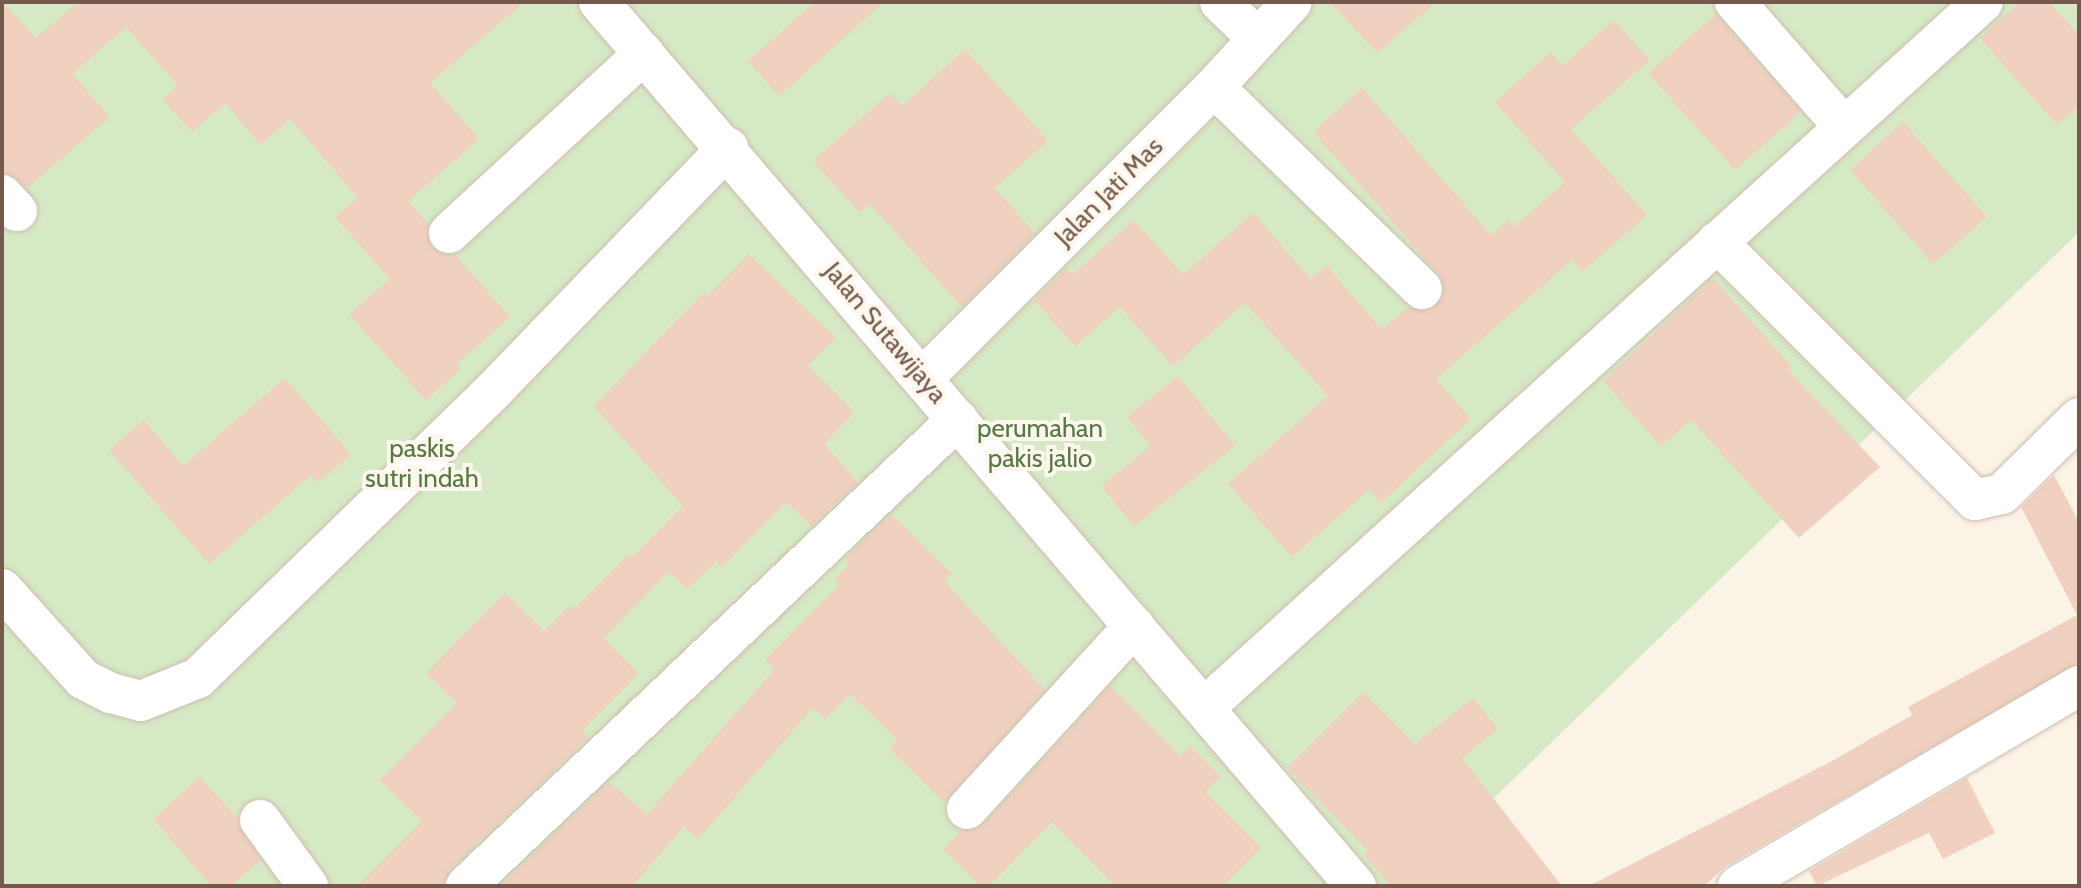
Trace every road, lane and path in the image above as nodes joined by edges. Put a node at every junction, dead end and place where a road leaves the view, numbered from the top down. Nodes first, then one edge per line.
1 (599, 2) edge
2 (1220, 2) edge
3 (1292, 2) edge
4 (1735, 2) edge
5 (1983, 2) edge
6 (1257, 38) junction
7 (644, 54) junction
8 (1214, 87) junction
9 (1844, 127) junction
10 (728, 148) junction
11 (449, 233) dead end
12 (1717, 242) junction
13 (1422, 289) dead end
14 (923, 378) junction
15 (2079, 418) edge
16 (958, 419) junction
17 (2, 589) edge
18 (1134, 626) junction
19 (2079, 686) edge
20 (1204, 708) junction
21 (967, 809) dead end
22 (260, 820) dead end
23 (308, 886) edge
24 (466, 886) edge
25 (1356, 886) edge
26 (1738, 886) edge

1 - 7 street, Jalan Sutawijaya
2 - 6 street
3 - 6 street, Jalan Jati Mas
4 - 9 street
5 - 9 street
6 - 8 street, Jalan Jati Mas
7 - 10 street, Jalan Sutawijaya
7 - 11 street
8 - 13 street
8 - 14 street, Jalan Jati Mas
9 - 12 street
10 - 14 street, Jalan Sutawijaya
10 - 17 street
12 - 15 street
12 - 20 street
14 - 16 street, Jalan Sutawijaya
16 - 18 street, Jalan Sutawijaya
16 - 24 street
18 - 20 street, Jalan Sutawijaya
18 - 21 street
19 - 26 street
20 - 25 street, Jalan Sutawijaya
22 - 23 street

